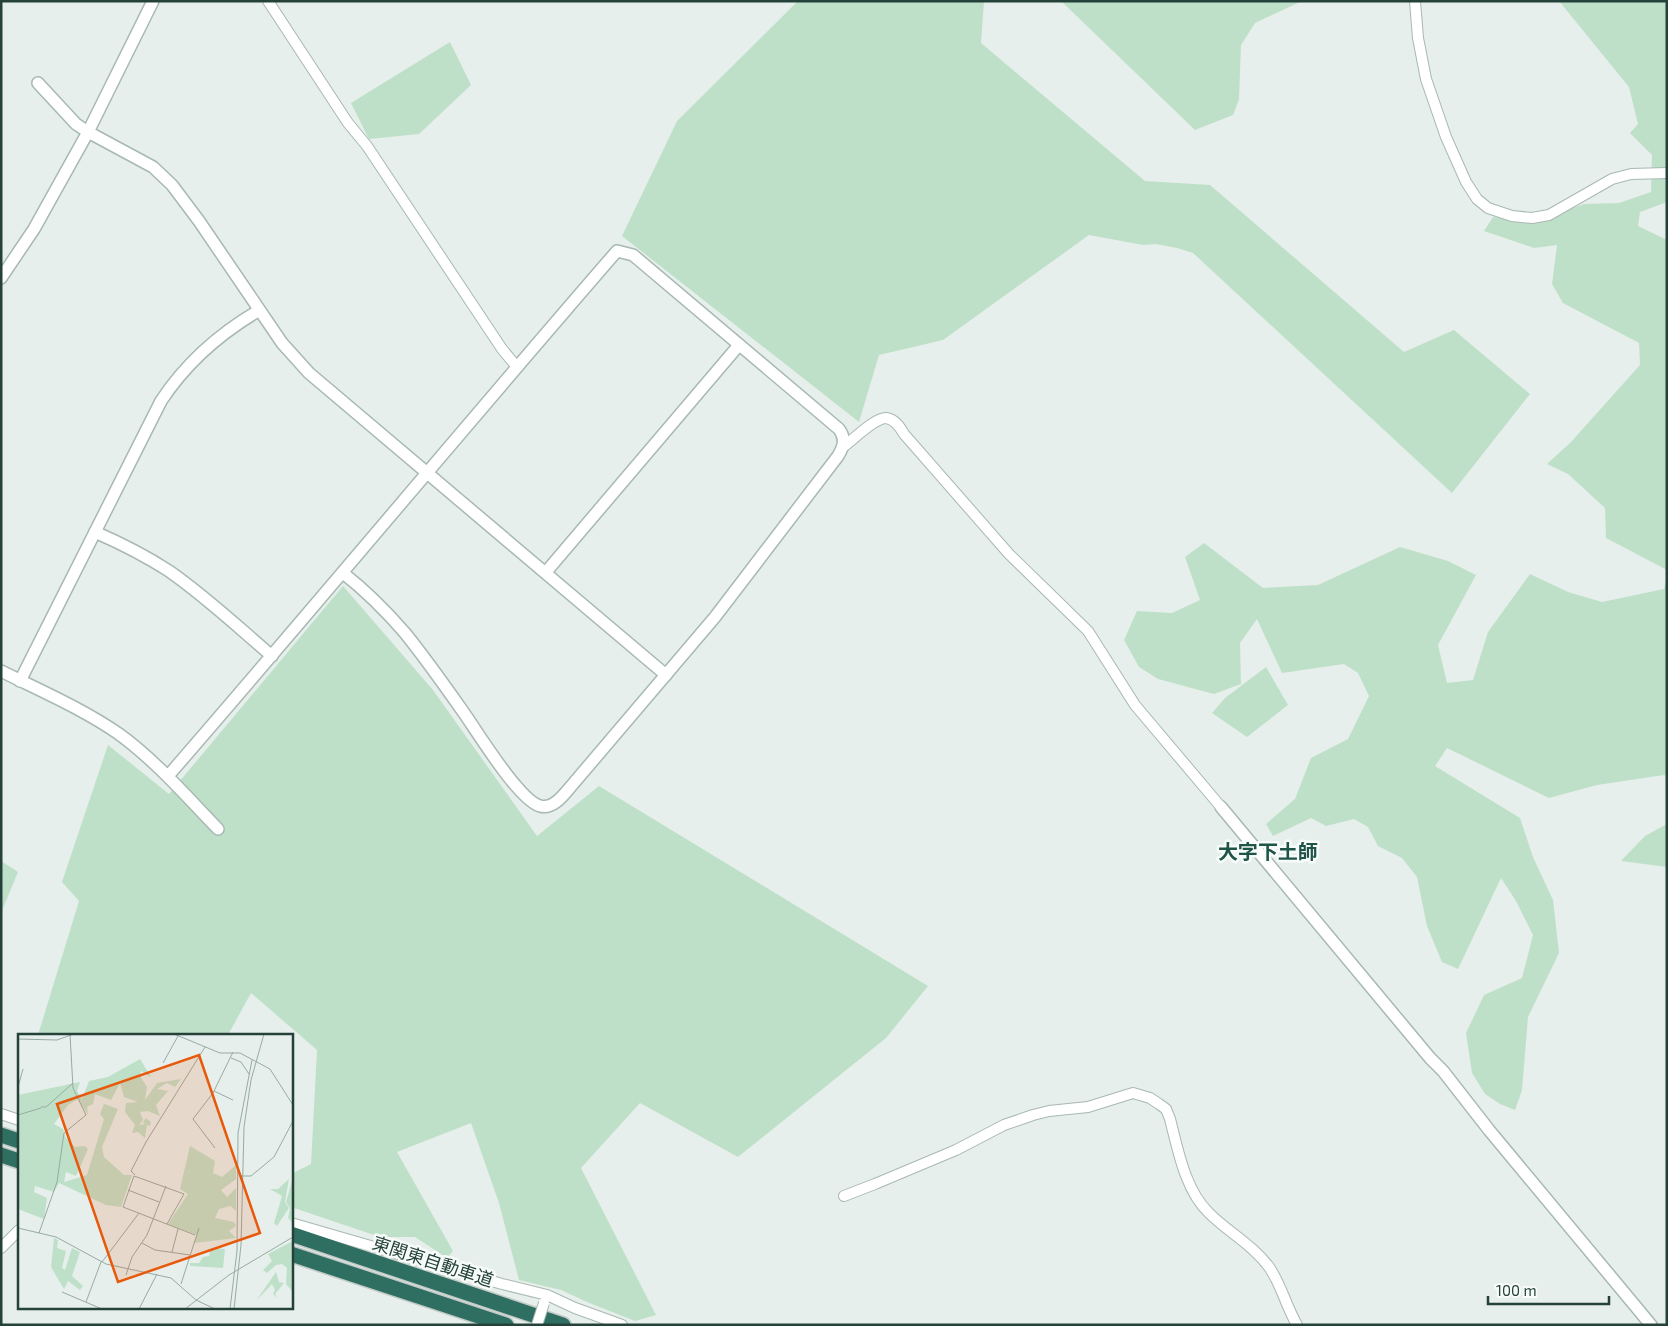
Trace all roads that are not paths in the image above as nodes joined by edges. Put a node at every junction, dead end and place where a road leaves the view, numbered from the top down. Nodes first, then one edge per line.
1 (153, 1) edge
2 (268, 1) edge
3 (1415, 1) edge
4 (38, 84) dead end
5 (88, 132) junction
6 (1667, 173) edge
7 (1, 278) edge
8 (258, 311) junction
9 (739, 345) junction
10 (517, 367) junction
11 (843, 447) junction
12 (427, 472) junction
13 (95, 532) junction
14 (546, 572) junction
15 (342, 573) junction
16 (272, 656) junction
17 (1, 671) edge
18 (666, 675) junction
19 (20, 681) junction
20 (168, 776) junction
21 (1221, 807) joint
22 (218, 829) dead end
23 (1, 1114) edge
24 (18, 1120) edge
25 (1, 1135) edge
26 (18, 1141) edge
27 (1, 1154) edge
28 (18, 1161) edge
29 (844, 1196) dead end
30 (292, 1223) edge
31 (18, 1231) edge
32 (292, 1234) edge
33 (1, 1248) edge
34 (292, 1254) edge
35 (546, 1299) junction
36 (506, 1325) edge
37 (536, 1325) edge
38 (562, 1325) edge
39 (622, 1325) edge
40 (1297, 1325) edge
41 (1651, 1325) edge

1 - 5 street
2 - 10 street
3 - 6 street
4 - 5 street
5 - 7 street
5 - 8 street
8 - 12 street
8 - 13 street
9 - 10 street
9 - 11 street
9 - 14 street
10 - 12 street
11 - 18 street
11 - 21 street
12 - 14 street
12 - 15 street
13 - 16 street
13 - 19 street
14 - 18 street
15 - 16 street
15 - 18 street
16 - 20 street
17 - 19 street
19 - 20 street
20 - 22 street
21 - 41 street
23 - 24 street
25 - 26 highway
27 - 28 highway
29 - 40 street
30 - 35 street
31 - 33 street
32 - 38 highway, 東関東自動車道
34 - 36 highway
35 - 37 street, bridge
35 - 39 street

